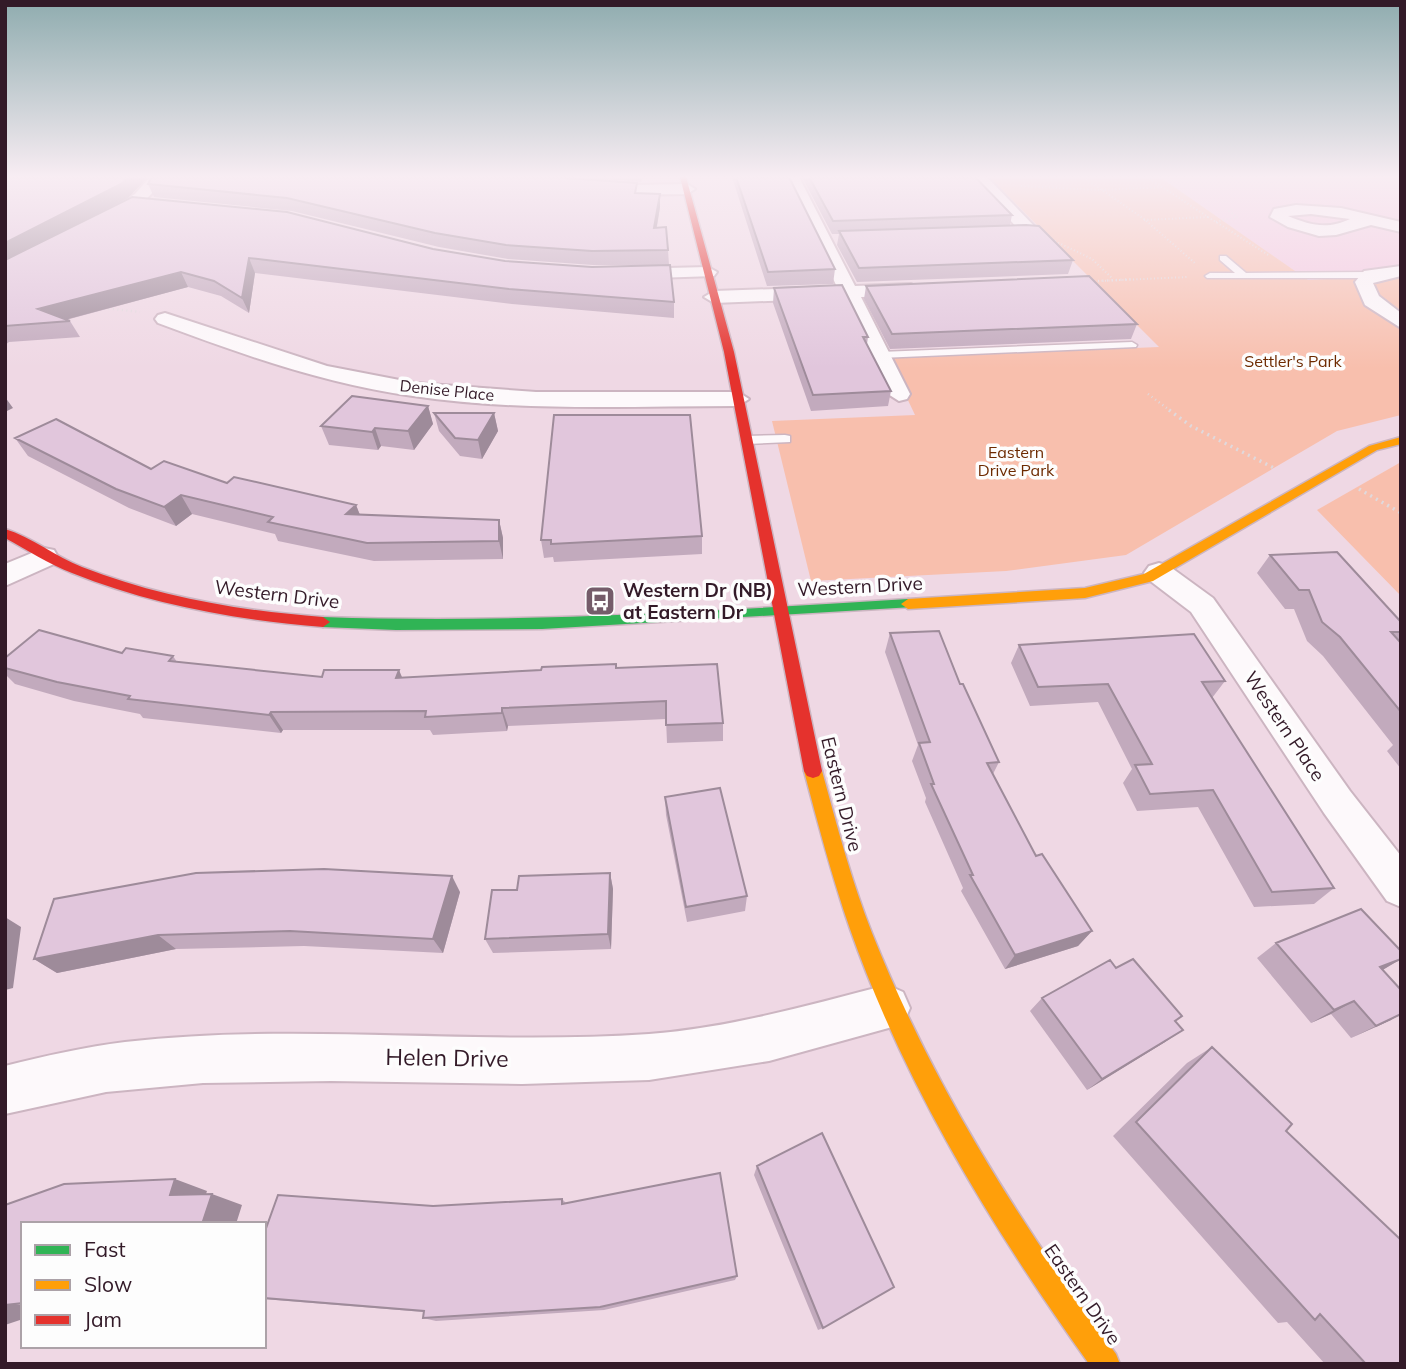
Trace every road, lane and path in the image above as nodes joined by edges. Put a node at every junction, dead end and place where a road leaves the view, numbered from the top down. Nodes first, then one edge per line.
1 (700, 241) edge
2 (827, 241) edge
3 (1045, 241) edge
4 (1169, 241) edge
5 (1247, 241) edge
6 (1223, 258) dead end
7 (1401, 271) edge
8 (708, 272) junction
9 (611, 274) edge
10 (1243, 275) junction
11 (1370, 275) junction
12 (1210, 276) junction
13 (1273, 276) junction
14 (1113, 279) junction
15 (1098, 281) edge
16 (931, 289) edge
17 (847, 293) junction
18 (714, 297) junction
19 (96, 307) edge
20 (166, 319) joint
21 (1401, 322) edge
22 (1132, 345) dead end
23 (880, 355) junction
24 (899, 394) dead end
25 (1148, 394) dead end
26 (738, 399) junction
27 (785, 439) dead end
28 (747, 440) junction
29 (1401, 440) edge
30 (1276, 469) dead end
31 (1352, 485) dead end
32 (1401, 513) edge
33 (5, 533) edge
34 (44, 557) junction
35 (1159, 573) junction
36 (5, 576) edge
37 (779, 612) junction
38 (1401, 888) edge
39 (887, 1007) junction
40 (5, 1090) edge
41 (1106, 1364) edge

1 - 8 street, Eastern Drive
2 - 17 street
3 - 14 path
4 - 12 path
5 - 13 path
6 - 10 lane
7 - 11 street
8 - 9 street
8 - 18 street, Eastern Drive
10 - 12 lane
10 - 13 lane
11 - 13 lane
11 - 21 street
12 - 14 path
14 - 15 path
16 - 17 street
17 - 18 street
17 - 23 street
18 - 26 street, Eastern Drive
19 - 20 path
20 - 26 street, Denise Place
22 - 23 lane
23 - 24 street
25 - 30 path
26 - 28 street, Eastern Drive
27 - 28 lane
28 - 37 street, Eastern Drive
29 - 35 street, Western Drive
31 - 32 path
33 - 34 street, Western Drive
34 - 36 street
34 - 37 street, Western Drive
35 - 37 street, Western Drive
35 - 38 street, Western Place
37 - 39 street, Eastern Drive
39 - 40 street, Helen Drive
39 - 41 street, Eastern Drive

